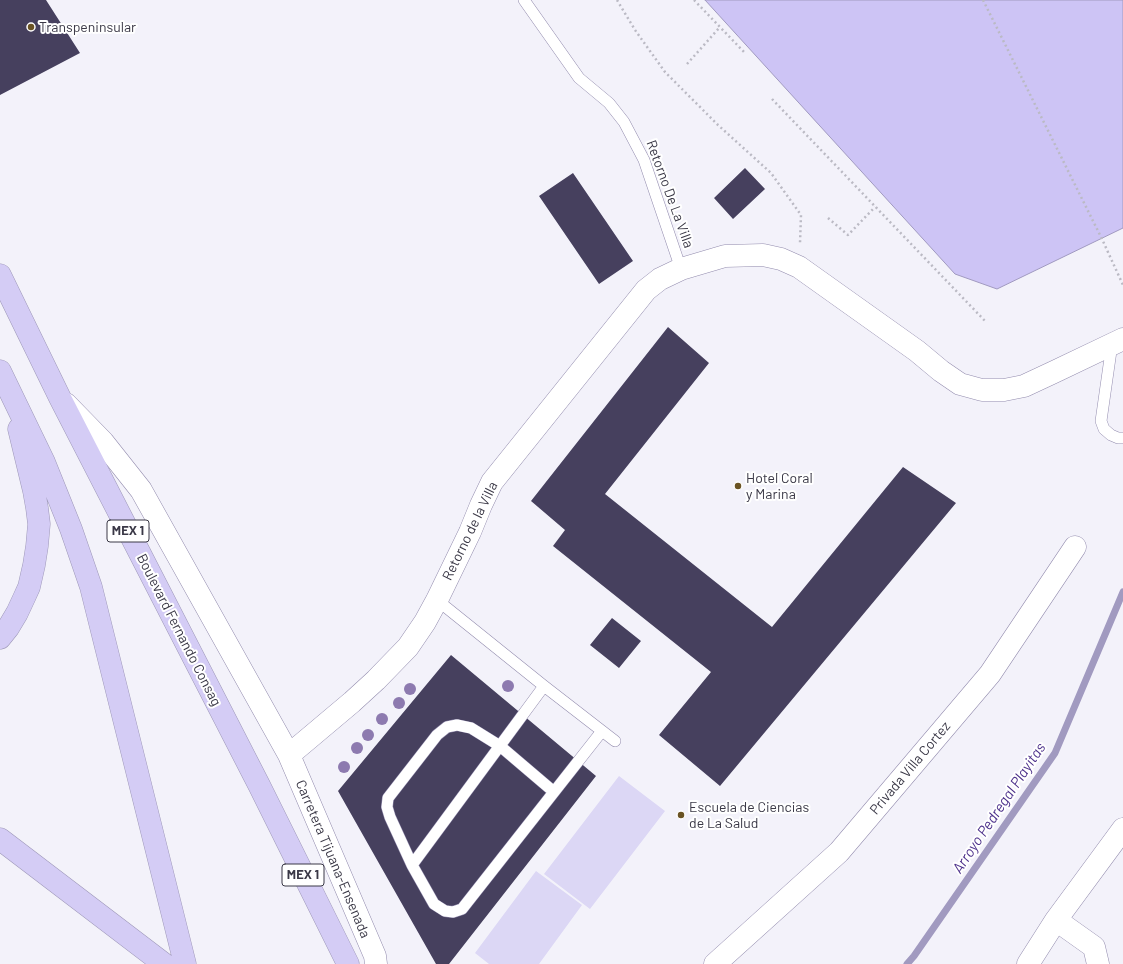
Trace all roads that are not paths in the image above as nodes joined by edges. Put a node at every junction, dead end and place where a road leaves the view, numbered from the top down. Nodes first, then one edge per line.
1 (524, 0) edge
2 (681, 270) junction
3 (0, 275) edge
4 (1118, 342) edge
5 (0, 371) edge
6 (14, 398) junction
7 (60, 398) junction
8 (1123, 438) edge
9 (1075, 547) dead end
10 (437, 600) junction
11 (0, 638) edge
12 (544, 686) junction
13 (602, 731) junction
14 (615, 741) dead end
15 (500, 746) junction
16 (289, 755) junction
17 (554, 792) junction
18 (1123, 829) edge
19 (0, 839) edge
20 (412, 866) junction
21 (1056, 920) junction
22 (164, 964) edge
23 (185, 964) edge
24 (348, 964) edge
25 (376, 964) edge
26 (715, 964) edge
27 (1028, 964) edge
28 (1098, 964) edge

1 - 2 lane, Retorno De La Villa
2 - 4 street, Retorno de la Villa
2 - 10 street, Retorno de la Villa
3 - 7 highway, Boulevard Fernando Consag / MEX 1
4 - 8 lane
5 - 6 highway
6 - 11 highway
6 - 23 highway
7 - 16 street, Carretera Tijuana-Ensenada
7 - 24 highway, Boulevard Fernando Consag / MEX 1
9 - 26 street, Privada Villa Cortez
10 - 12 lane
10 - 16 street, Retorno de la Villa
12 - 13 lane
12 - 15 lane
13 - 14 lane
13 - 17 lane
15 - 17 lane
15 - 20 lane
15 - 20 lane
16 - 25 street, Carretera Tijuana-Ensenada
17 - 20 lane
18 - 21 street
19 - 22 highway
21 - 27 street
21 - 28 street

